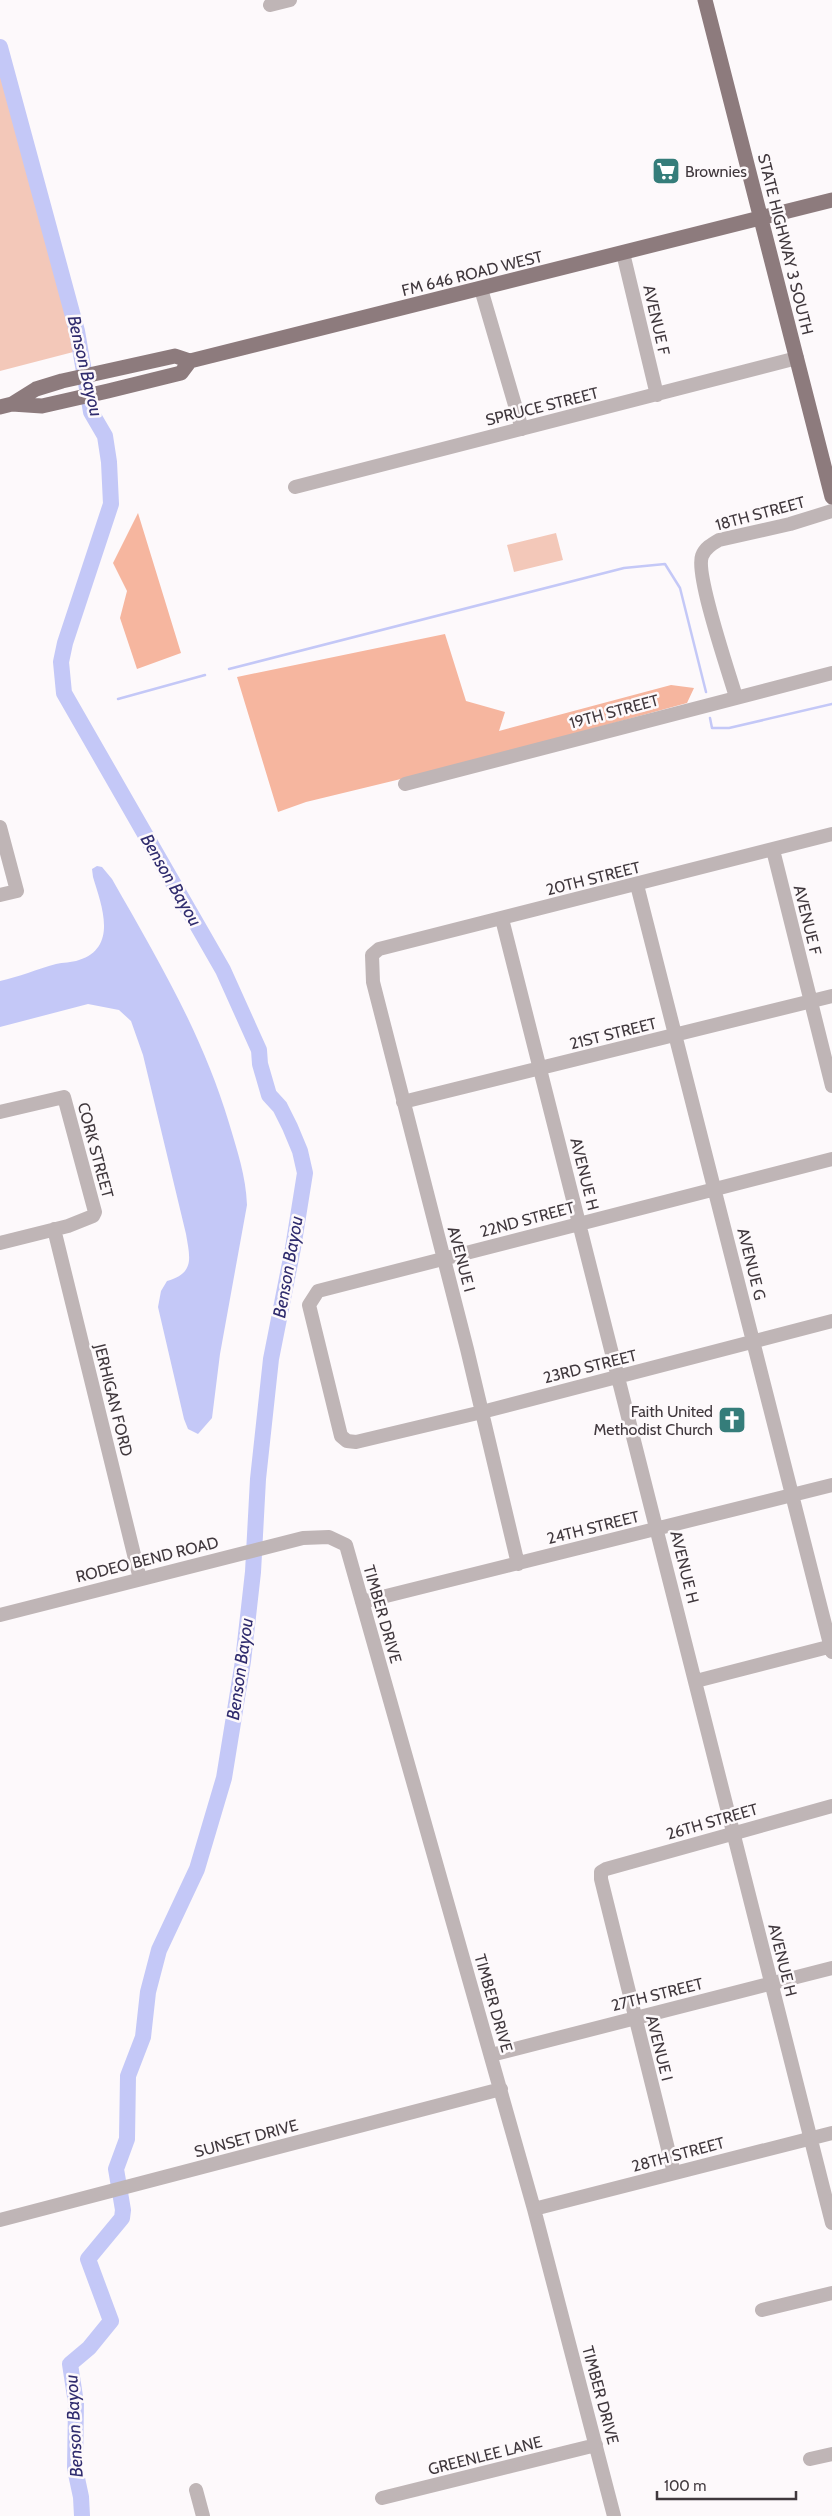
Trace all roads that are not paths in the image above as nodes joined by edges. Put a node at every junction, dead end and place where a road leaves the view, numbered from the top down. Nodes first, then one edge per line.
1 (290, 0) edge
2 (705, 0) edge
3 (270, 5) dead end
4 (832, 200) edge
5 (762, 218) junction
6 (624, 253) junction
7 (481, 289) junction
8 (797, 358) junction
9 (190, 361) junction
10 (658, 395) junction
11 (6, 405) edge
12 (522, 429) junction
13 (295, 487) dead end
14 (832, 497) edge
15 (832, 511) edge
16 (832, 672) edge
17 (736, 697) junction
18 (405, 784) dead end
19 (0, 827) edge
20 (832, 834) edge
21 (773, 850) junction
22 (638, 884) junction
23 (0, 895) edge
24 (502, 919) junction
25 (371, 963) joint
26 (832, 996) edge
27 (810, 1002) junction
28 (676, 1035) junction
29 (540, 1069) junction
30 (832, 1086) edge
31 (403, 1102) junction
32 (0, 1112) edge
33 (832, 1159) edge
34 (715, 1189) junction
35 (580, 1223) junction
36 (54, 1229) junction
37 (0, 1243) edge
38 (444, 1258) junction
39 (832, 1321) edge
40 (754, 1342) junction
41 (619, 1377) junction
42 (482, 1412) junction
43 (356, 1442) joint
44 (832, 1486) edge
45 (792, 1496) junction
46 (658, 1529) junction
47 (303, 1538) joint
48 (518, 1564) junction
49 (140, 1579) junction
50 (362, 1602) junction
51 (0, 1615) edge
52 (831, 1648) edge
53 (696, 1682) junction
54 (832, 1806) edge
55 (734, 1833) junction
56 (601, 1872) joint
57 (832, 1968) edge
58 (771, 1983) junction
59 (635, 2018) junction
60 (491, 2055) junction
61 (500, 2089) junction
62 (832, 2133) edge
63 (811, 2139) junction
64 (674, 2173) junction
65 (534, 2209) junction
66 (0, 2220) edge
67 (832, 2223) edge
68 (832, 2293) edge
69 (762, 2310) dead end
70 (596, 2445) junction
71 (832, 2454) edge
72 (810, 2459) dead end
73 (196, 2490) dead end
74 (382, 2498) dead end
75 (204, 2516) edge
76 (614, 2516) edge

1 - 3 street
2 - 5 main road, STATE HIGHWAY 3 SOUTH
4 - 5 main road, FM 646 ROAD WEST
5 - 6 main road, FM 646 ROAD WEST
5 - 8 main road, STATE HIGHWAY 3 SOUTH
6 - 7 main road, FM 646 ROAD WEST
6 - 10 street, AVENUE F
7 - 9 main road, FM 646 ROAD WEST
7 - 12 street
8 - 10 street, SPRUCE STREET
8 - 14 main road, STATE HIGHWAY 3 SOUTH
9 - 11 main road, FM 646 ROAD WEST
9 - 11 main road, FM 646 ROAD WEST
10 - 12 street, SPRUCE STREET
12 - 13 street, SPRUCE STREET
15 - 17 street, 18TH STREET
16 - 17 street, 19TH STREET
17 - 18 street, 19TH STREET
19 - 23 street
20 - 21 street, 20TH STREET
21 - 22 street, 20TH STREET
21 - 27 street, AVENUE F
22 - 24 street, 20TH STREET
22 - 28 street, AVENUE G
24 - 25 street, 20TH STREET
24 - 29 street, AVENUE H
25 - 31 street, AVENUE I
26 - 27 street, 21ST STREET
27 - 28 street, 21ST STREET
27 - 30 street, AVENUE F
28 - 29 street, 21ST STREET
28 - 34 street, AVENUE G
29 - 31 street, 21ST STREET
29 - 35 street, AVENUE H
31 - 38 street, AVENUE I
32 - 36 street, CORK STREET
33 - 34 street, 22ND STREET
34 - 35 street, 22ND STREET
34 - 40 street, AVENUE G
35 - 38 street, 22ND STREET
35 - 41 street, AVENUE H
36 - 37 street
36 - 49 street, JERHIGAN FORD
38 - 42 street, AVENUE I
38 - 43 street, 22ND STREET
39 - 40 street, 23RD STREET
40 - 41 street, 23RD STREET
40 - 45 street, AVENUE G
41 - 42 street, 23RD STREET
41 - 46 street, AVENUE H
42 - 43 street, 23RD STREET
42 - 48 street, AVENUE I
44 - 45 street, 24TH STREET
45 - 46 street, 24TH STREET
45 - 52 street, AVENUE G
46 - 48 street, 24TH STREET
46 - 53 street, AVENUE H
47 - 49 street, RODEO BEND ROAD
47 - 50 street, TIMBER DRIVE
48 - 50 street, 24TH STREET
49 - 51 street, RODEO BEND ROAD
50 - 60 street, TIMBER DRIVE
52 - 53 street
53 - 55 street, AVENUE H
54 - 55 street, 26TH STREET
55 - 56 street, 26TH STREET
55 - 58 street, AVENUE H
56 - 59 street, AVENUE I
57 - 58 street, 27TH STREET
58 - 59 street, 27TH STREET
58 - 63 street, AVENUE H
59 - 60 street, 27TH STREET
59 - 64 street, AVENUE I
60 - 61 street, TIMBER DRIVE
61 - 65 street, TIMBER DRIVE
61 - 66 street, SUNSET DRIVE
62 - 63 street, 28TH STREET
63 - 64 street, 28TH STREET
63 - 67 street, AVENUE H
64 - 65 street, 28TH STREET
65 - 70 street, TIMBER DRIVE
68 - 69 street
70 - 74 street, GREENLEE LANE
70 - 76 street, TIMBER DRIVE
71 - 72 street
73 - 75 street

